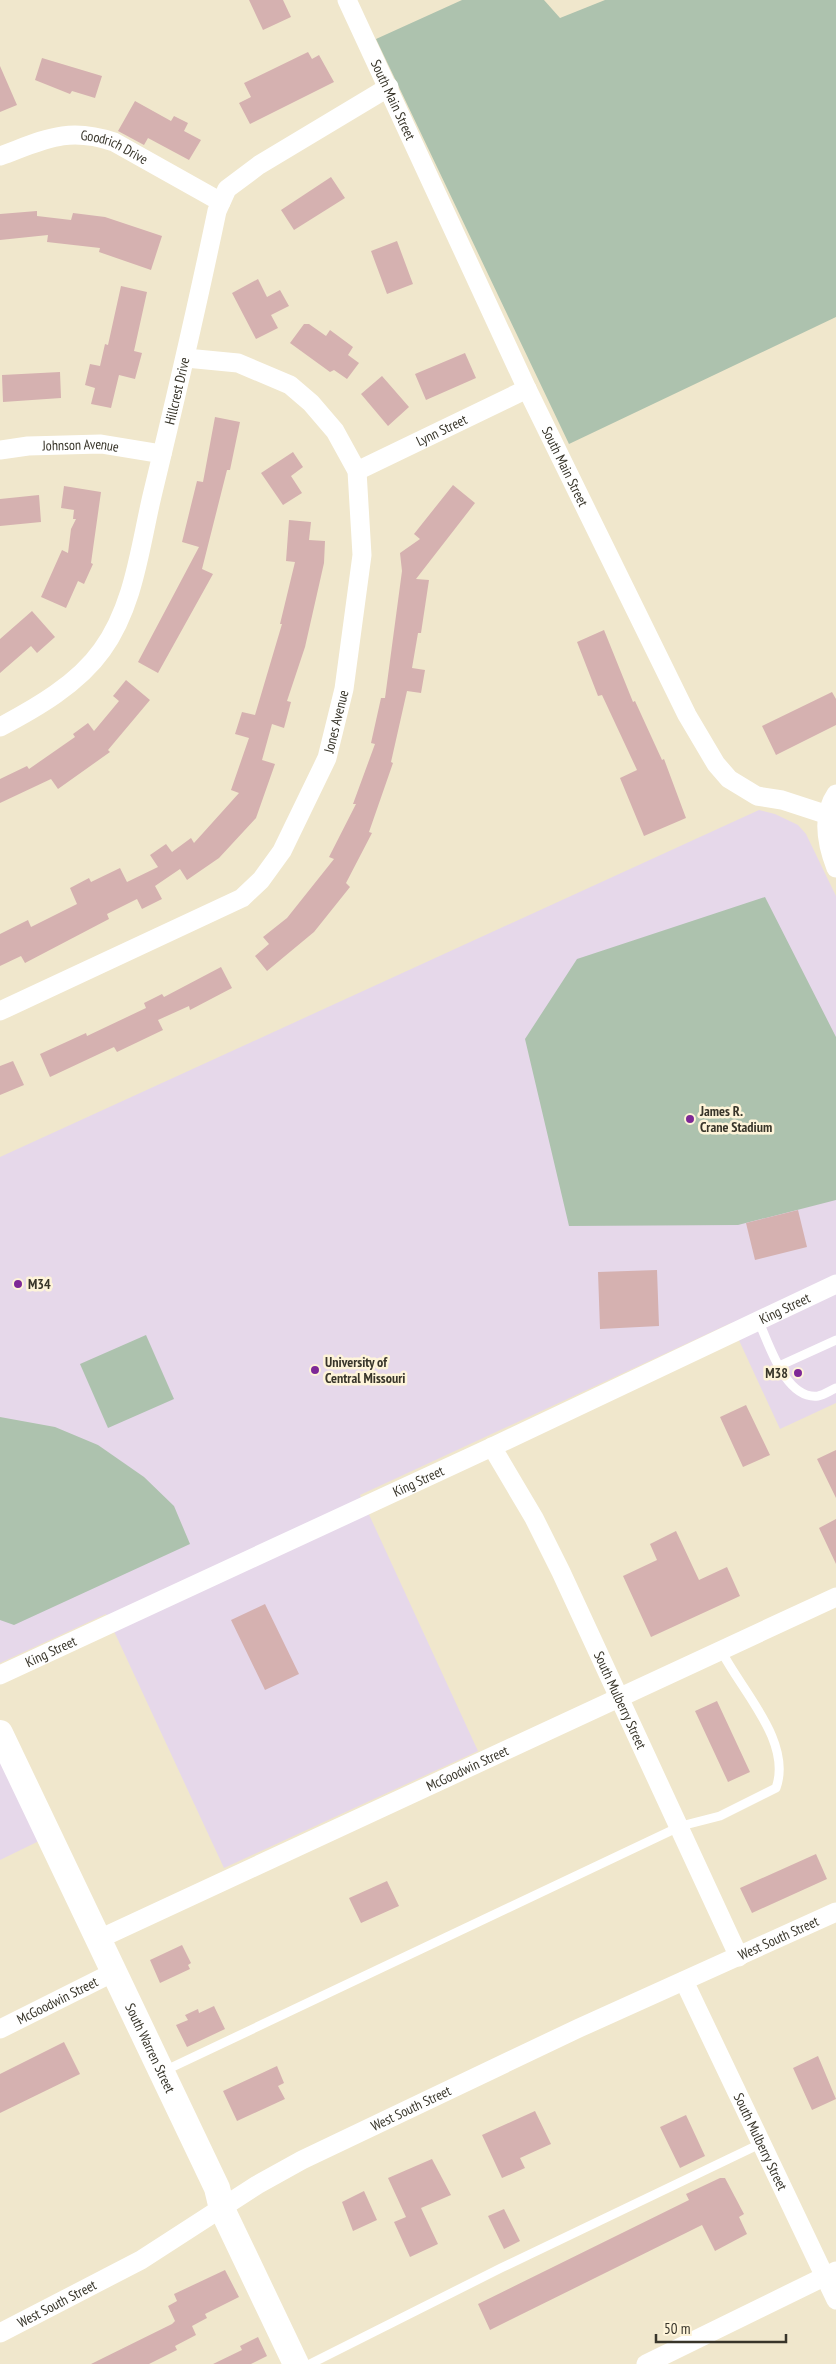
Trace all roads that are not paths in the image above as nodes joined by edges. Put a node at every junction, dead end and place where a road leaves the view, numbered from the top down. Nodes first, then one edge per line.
1 (347, 0) edge
2 (389, 87) junction
3 (0, 156) edge
4 (221, 202) junction
5 (186, 358) junction
6 (527, 389) junction
7 (0, 450) edge
8 (162, 454) junction
9 (357, 471) junction
10 (0, 727) edge
11 (836, 794) edge
12 (828, 815) junction
13 (836, 868) edge
14 (0, 1011) edge
15 (836, 1284) edge
16 (758, 1320) junction
17 (836, 1340) edge
18 (779, 1366) junction
19 (836, 1388) edge
20 (492, 1447) junction
21 (836, 1597) edge
22 (721, 1650) junction
23 (0, 1675) edge
24 (618, 1697) junction
25 (0, 1735) edge
26 (681, 1826) junction
27 (836, 1912) edge
28 (99, 1939) junction
29 (739, 1957) junction
30 (114, 1972) junction
31 (684, 1981) junction
32 (0, 2029) edge
33 (161, 2072) junction
34 (762, 2143) junction
35 (222, 2209) junction
36 (830, 2274) edge
37 (836, 2300) edge
38 (0, 2333) edge
39 (296, 2364) edge
40 (310, 2364) edge
41 (646, 2364) edge

1 - 2 street, South Main Street
2 - 4 street, Hillcrest Drive
2 - 6 street, South Main Street
3 - 4 street, Goodrich Drive
4 - 5 street, Hillcrest Drive
5 - 8 street, Hillcrest Drive
5 - 9 street, Jones Avenue
6 - 9 street, Lynn Street
6 - 12 street, South Main Street
7 - 8 street, Johnson Avenue
8 - 10 street, Hillcrest Drive
9 - 14 street, Jones Avenue
11 - 12 street
12 - 13 street
15 - 16 street, King Street
16 - 18 lane
16 - 20 street, King Street
17 - 18 lane
18 - 19 lane
20 - 23 street, King Street
20 - 24 street, South Mulberry Street
21 - 22 street, McGoodwin Street
22 - 24 street, McGoodwin Street
22 - 26 lane
24 - 26 street, South Mulberry Street
24 - 28 street, McGoodwin Street
25 - 28 street, South Warren Street
26 - 29 street, South Mulberry Street
26 - 33 lane
27 - 29 street, West South Street
28 - 30 street, South Warren Street
29 - 31 street, West South Street
30 - 32 street, McGoodwin Street
30 - 33 street, South Warren Street
31 - 34 street, South Mulberry Street
31 - 35 street, West South Street
33 - 35 street, South Warren Street
34 - 36 street, South Mulberry Street
34 - 40 lane
35 - 38 street, West South Street
35 - 39 street, South Warren Street
36 - 37 street, South Mulberry Street
36 - 41 street

